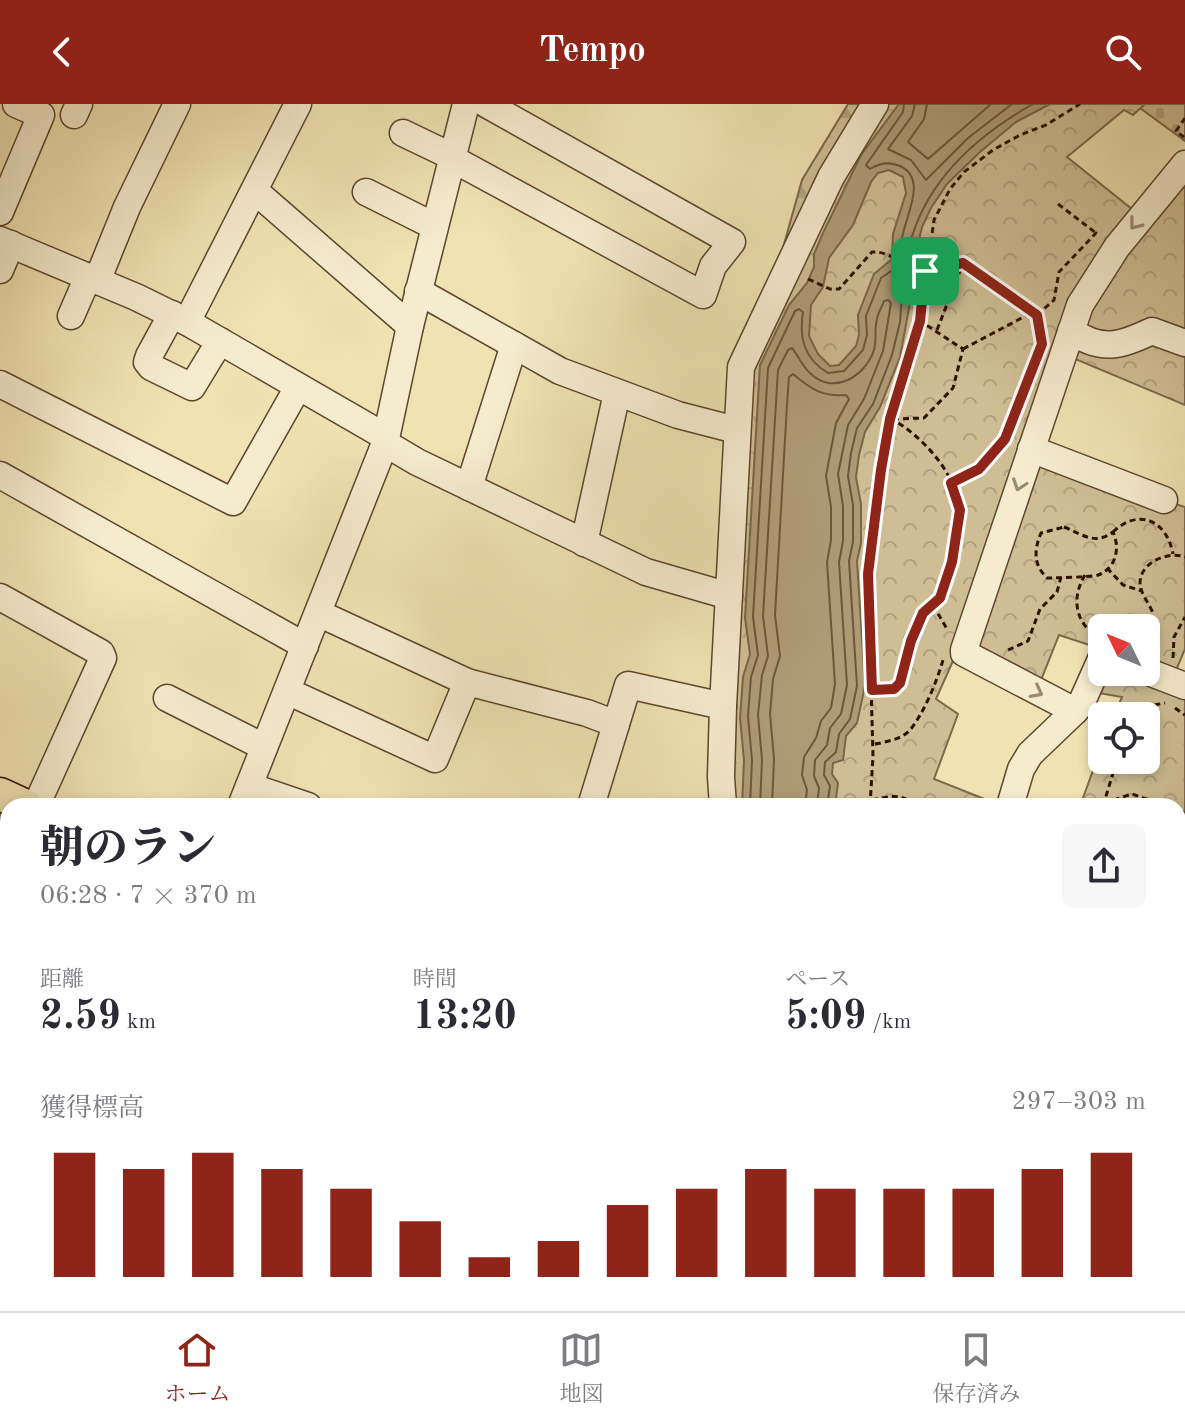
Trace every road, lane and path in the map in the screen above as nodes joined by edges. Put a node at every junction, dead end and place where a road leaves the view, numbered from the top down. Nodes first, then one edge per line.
1 (16, 104) edge
2 (177, 104) edge
3 (298, 104) edge
4 (466, 104) edge
5 (486, 104) edge
6 (875, 104) edge
7 (1080, 104) edge
8 (1185, 118) edge
9 (403, 133) dead end
10 (1185, 138) edge
11 (451, 157) junction
12 (1185, 164) edge
13 (255, 191) junction
14 (366, 192) dead end
15 (1058, 204) dead end
16 (0, 212) edge
17 (434, 226) junction
18 (1106, 240) junction
19 (5, 242) edge
20 (963, 263) junction
21 (0, 270) edge
22 (925, 271) junction
23 (803, 276) dead end
24 (93, 279) junction
25 (418, 291) junction
26 (1035, 314) junction
27 (71, 316) dead end
28 (179, 318) junction
29 (920, 321) junction
30 (410, 326) junction
31 (936, 331) junction
32 (1071, 331) junction
33 (220, 341) junction
34 (1185, 343) edge
35 (514, 345) junction
36 (963, 349) junction
37 (1053, 350) junction
38 (0, 384) edge
39 (298, 387) junction
40 (617, 393) junction
41 (891, 419) junction
42 (736, 430) junction
43 (385, 440) junction
44 (1031, 449) junction
45 (0, 475) edge
46 (951, 483) junction
47 (469, 487) junction
48 (1164, 500) dead end
49 (1113, 532) junction
50 (584, 543) junction
51 (1173, 554) junction
52 (1185, 557) edge
53 (1107, 568) junction
54 (1085, 575) junction
55 (1061, 577) junction
56 (1142, 591) junction
57 (729, 596) junction
58 (0, 598) edge
59 (933, 605) junction
60 (318, 613) junction
61 (1153, 614) edge
62 (1185, 617) edge
63 (1088, 630) edge
64 (958, 633) junction
65 (305, 646) junction
66 (944, 656) dead end
67 (1160, 674) edge
68 (1182, 678) edge
69 (467, 682) junction
70 (1089, 686) edge
71 (872, 690) junction
72 (287, 691) junction
73 (167, 698) dead end
74 (1160, 704) edge
75 (723, 706) junction
76 (1075, 711) junction
77 (1185, 715) edge
78 (616, 724) junction
79 (873, 744) junction
80 (264, 747) junction
81 (1113, 774) edge
82 (245, 796) edge
83 (40, 798) edge
84 (593, 798) edge
85 (722, 798) edge
86 (870, 798) edge
87 (881, 798) edge
88 (908, 798) edge
89 (1012, 798) edge
90 (1106, 798) edge
91 (1121, 798) edge
92 (1143, 798) edge

1 - 16 street
2 - 24 street
3 - 13 street
4 - 11 street
5 - 11 street
6 - 42 street
7 - 22 path
8 - 10 path
9 - 11 street
11 - 17 street
12 -> 18 street
13 - 28 street
13 - 30 street
14 - 17 street
15 - 18 path
17 - 25 street
18 - 26 path
18 - 32 street
19 - 21 street
19 - 24 street
20 - 22 path
20 - 26 path
20 - 31 path
22 - 23 path
22 - 29 path
24 - 27 street
24 - 28 street
25 - 30 street
25 - 35 street
26 - 36 path
26 - 37 path
28 - 33 street
28 - 33 street
29 - 31 path
29 - 41 path
30 - 43 street
31 - 36 path
32 - 34 street
32 - 37 street
33 - 39 street
35 - 40 street
35 - 47 street
36 - 41 path
37 - 44 street
37 - 46 path
38 - 39 street
39 - 43 street
40 - 42 street
40 - 50 street
41 - 46 path
41 - 71 path
42 - 57 street
43 - 47 street
43 - 60 street
44 - 48 street
44 -> 64 street
45 - 65 street
46 - 59 path
47 - 50 street
49 - 51 path
49 - 53 path
49 - 55 path
50 - 57 street
51 - 52 path
51 - 56 path
53 - 54 path
53 - 56 path
54 - 55 path
54 - 63 path
55 - 64 path
56 - 61 path
57 - 75 street
58 - 83 street
59 - 64 path
59 - 71 path
60 - 65 street
60 - 69 street
62 - 68 path
64 -> 76 street
65 - 72 street
66 - 79 path
67 - 68 street
69 - 72 street
69 - 78 street
70 - 76 street
71 - 79 path
72 - 80 street
73 - 80 street
74 - 77 path
75 - 78 street
75 - 85 street
76 - 89 street
78 - 84 street
79 - 86 path
80 - 82 street
81 - 90 path
87 - 88 path
91 - 92 path

